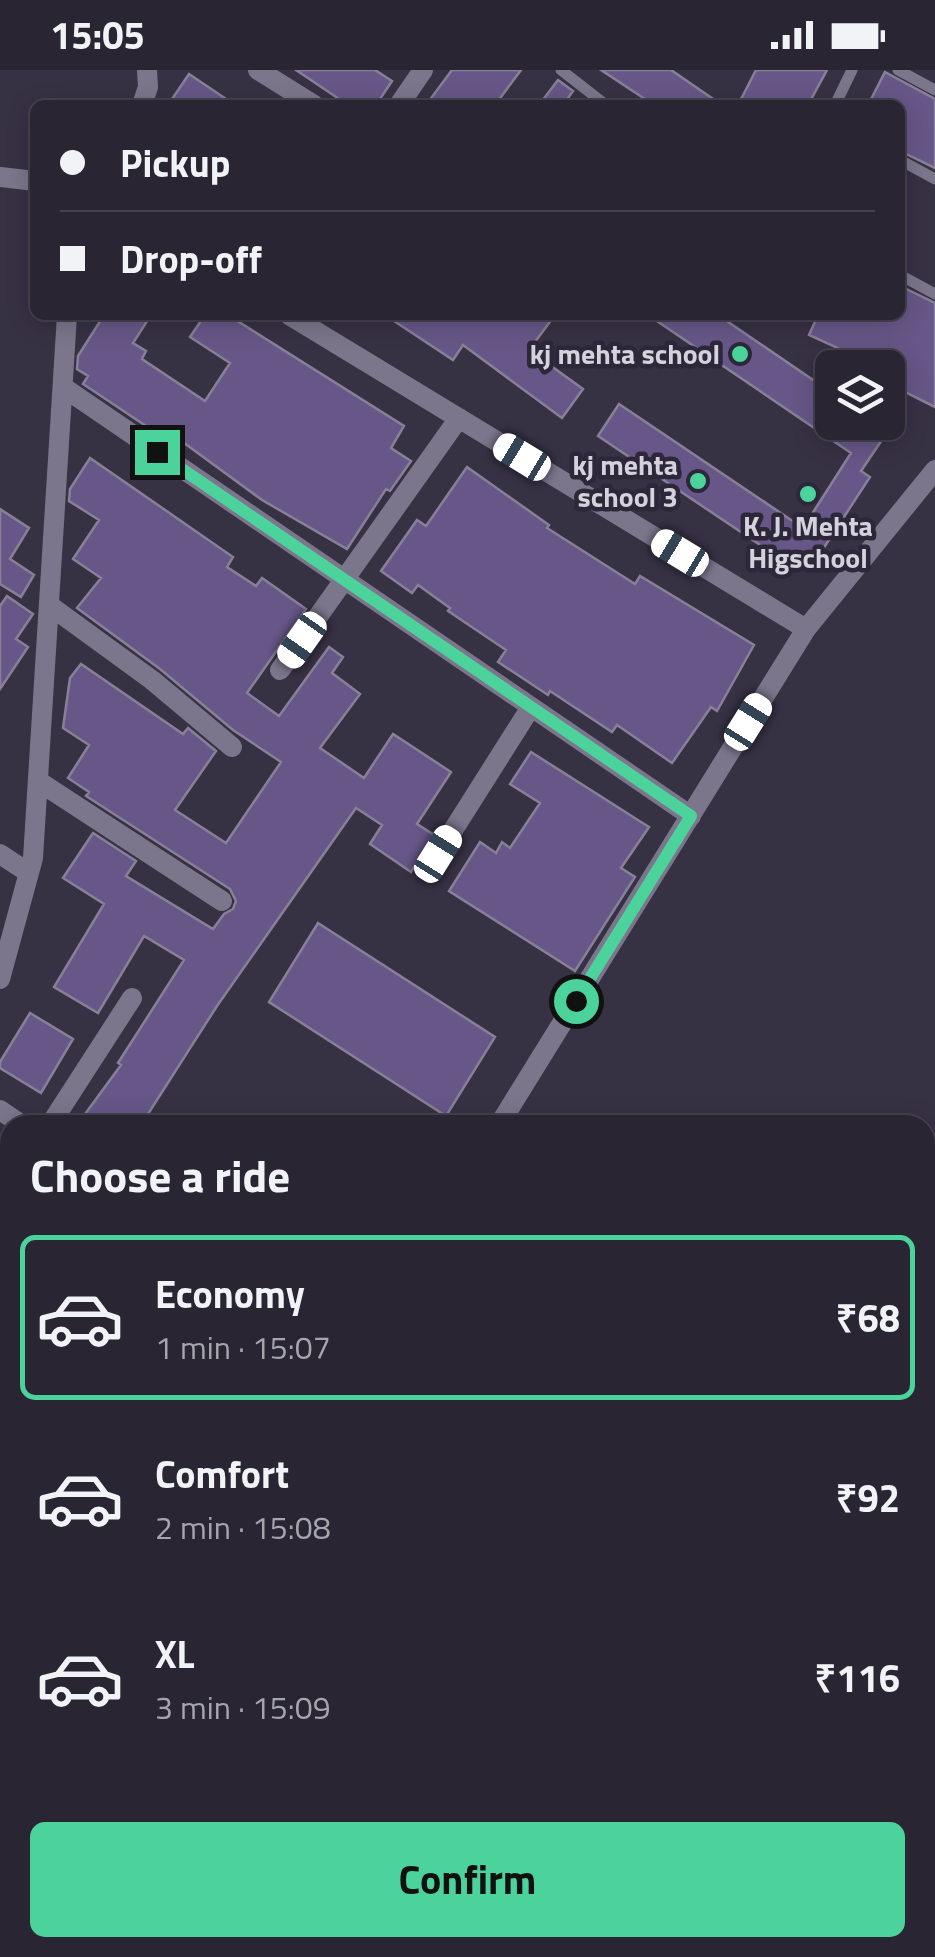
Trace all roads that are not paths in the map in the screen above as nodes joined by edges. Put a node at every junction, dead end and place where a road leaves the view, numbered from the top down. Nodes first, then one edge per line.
1 (147, 70) edge
2 (258, 70) edge
3 (422, 70) edge
4 (561, 70) edge
5 (852, 70) edge
6 (898, 70) edge
7 (935, 90) edge
8 (144, 100) edge
9 (306, 100) edge
10 (402, 100) edge
11 (600, 100) edge
12 (837, 100) edge
13 (905, 163) edge
14 (0, 177) edge
15 (935, 179) edge
16 (30, 180) edge
17 (905, 278) edge
18 (935, 294) edge
19 (68, 320) edge
20 (298, 320) edge
21 (63, 388) junction
22 (459, 418) junction
23 (935, 470) edge
24 (345, 579) junction
25 (49, 605) junction
26 (806, 629) junction
27 (280, 670) dead end
28 (531, 707) junction
29 (232, 747) dead end
30 (38, 781) junction
31 (691, 816) junction
32 (0, 854) edge
33 (438, 854) dead end
34 (29, 873) junction
35 (222, 901) dead end
36 (0, 978) edge
37 (132, 998) dead end
38 (56, 1115) edge
39 (505, 1115) edge

1 - 8 street
2 - 9 street
3 - 10 street
4 - 11 lane
5 - 12 lane
6 - 7 lane
13 - 15 lane
14 - 16 street
17 - 18 lane
19 - 21 street
20 - 22 street
21 - 24 street
21 - 25 street
22 - 24 street
22 - 26 street
23 - 26 street
24 - 27 street
24 - 28 street
25 - 29 street
25 - 30 street
26 - 31 street
28 - 31 street
28 - 33 street
30 - 34 street
30 - 35 street
31 - 39 street
32 - 34 street
34 - 36 street
37 - 38 street

